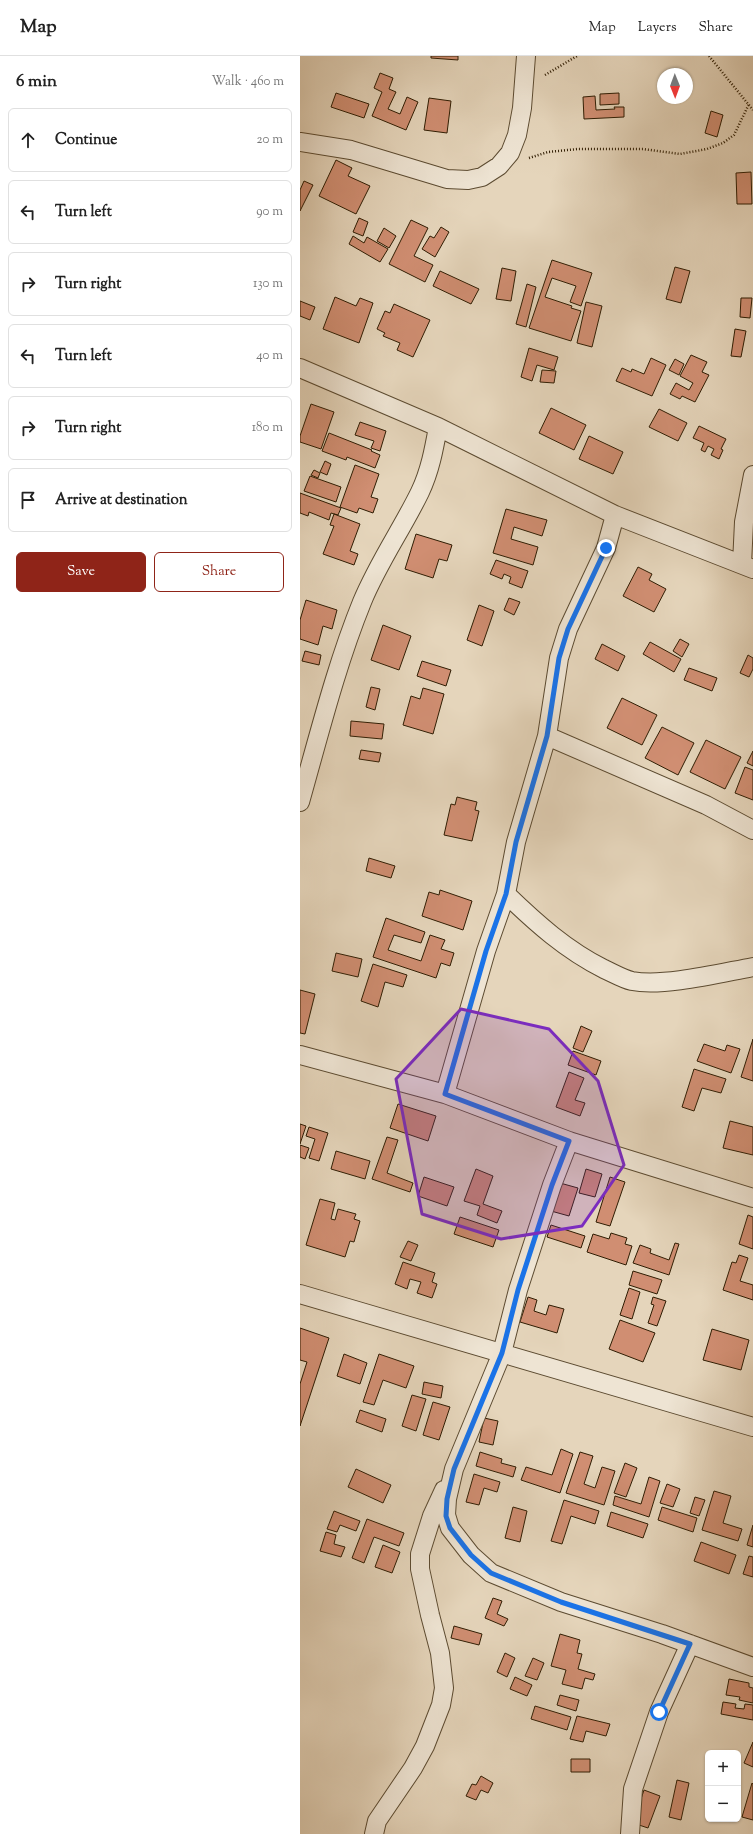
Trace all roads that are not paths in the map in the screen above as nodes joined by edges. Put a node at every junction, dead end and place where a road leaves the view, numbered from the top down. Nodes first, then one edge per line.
1 (526, 56) edge
2 (300, 142) edge
3 (300, 368) edge
4 (438, 427) junction
5 (753, 475) edge
6 (615, 515) junction
7 (748, 567) edge
8 (547, 736) junction
9 (300, 802) edge
10 (753, 830) edge
11 (506, 894) junction
12 (753, 967) edge
13 (300, 1055) edge
14 (445, 1094) junction
15 (569, 1141) junction
16 (753, 1198) edge
17 (300, 1294) edge
18 (502, 1353) junction
19 (753, 1427) edge
20 (454, 1469) junction
21 (690, 1644) junction
22 (753, 1667) edge
23 (374, 1834) edge
24 (630, 1834) edge

1 - 2 street
3 - 4 street
4 - 6 street
4 - 9 street
5 - 7 street
6 - 7 street
6 - 8 street
8 - 10 street
8 - 11 street
11 - 12 street
11 - 14 street
13 - 14 street
14 - 15 street
15 - 16 street
15 - 18 street
17 - 18 street
18 - 19 street
18 - 20 street
20 - 21 street
20 - 23 street
21 - 22 street
21 - 24 street

